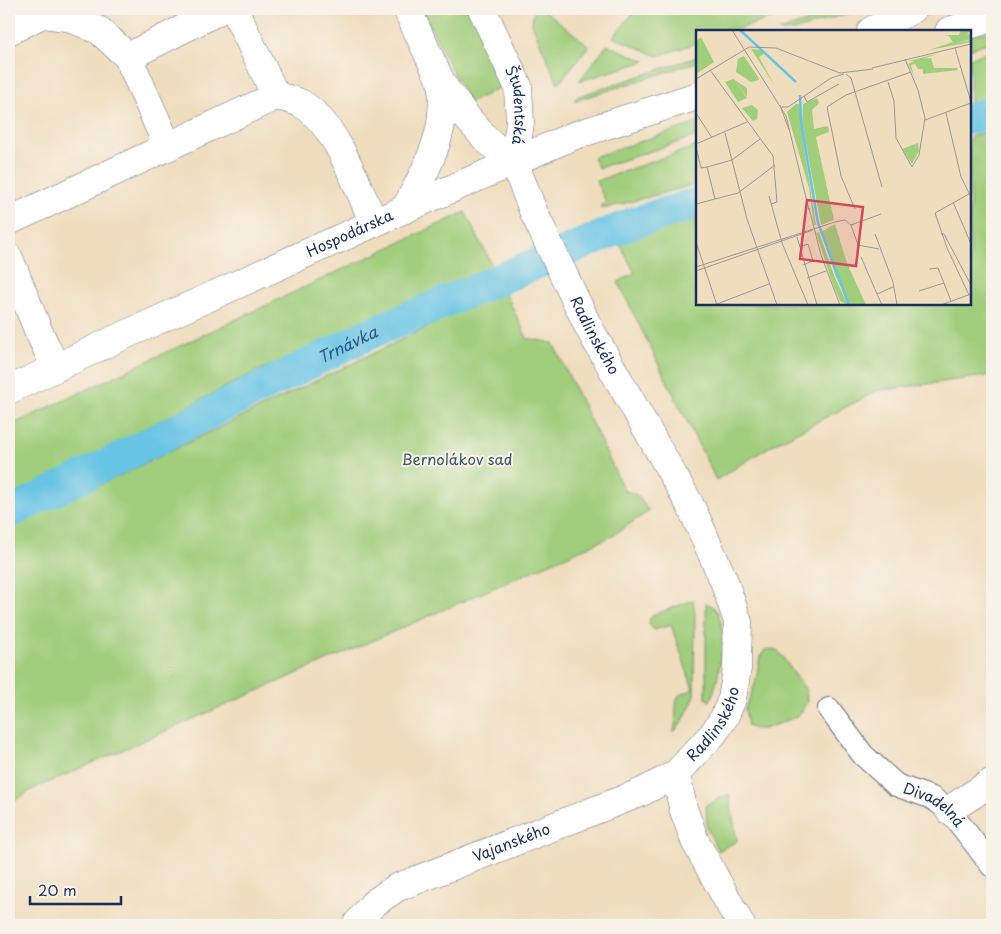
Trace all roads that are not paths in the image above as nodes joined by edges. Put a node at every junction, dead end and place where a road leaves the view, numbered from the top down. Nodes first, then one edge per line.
1 (222, 9) edge
2 (234, 9) edge
3 (407, 9) edge
4 (482, 9) edge
5 (913, 9) edge
6 (992, 18) edge
7 (873, 30) edge
8 (952, 30) edge
9 (9, 31) edge
10 (128, 57) junction
11 (443, 86) junction
12 (276, 96) junction
13 (696, 96) edge
14 (168, 147) junction
15 (514, 162) junction
16 (405, 209) junction
17 (9, 221) edge
18 (374, 223) junction
19 (9, 258) edge
20 (56, 368) junction
21 (9, 390) edge
22 (829, 709) dead end
23 (676, 774) junction
24 (992, 782) edge
25 (949, 810) junction
26 (992, 866) edge
27 (356, 925) edge
28 (741, 925) edge

1 - 10 street
2 - 12 street
3 - 11 street, Študentská
4 - 15 street, Študentská
5 - 7 street
6 - 8 street
9 - 10 street
10 - 14 street
11 - 15 street, Študentská
11 - 16 street, Študentská
12 - 14 street
12 - 18 street
13 - 15 street, Hospodárska
14 - 17 street
15 - 16 street, Hospodárska
15 - 23 street, Radlinského
16 - 18 street, Hospodárska
18 - 20 street, Hospodárska
19 - 20 street
20 - 21 street, Hospodárska
22 - 25 street, Divadelná
23 - 27 street, Vajanského
23 - 28 street, Radlinského
24 - 25 street
25 - 26 street, Divadelná

